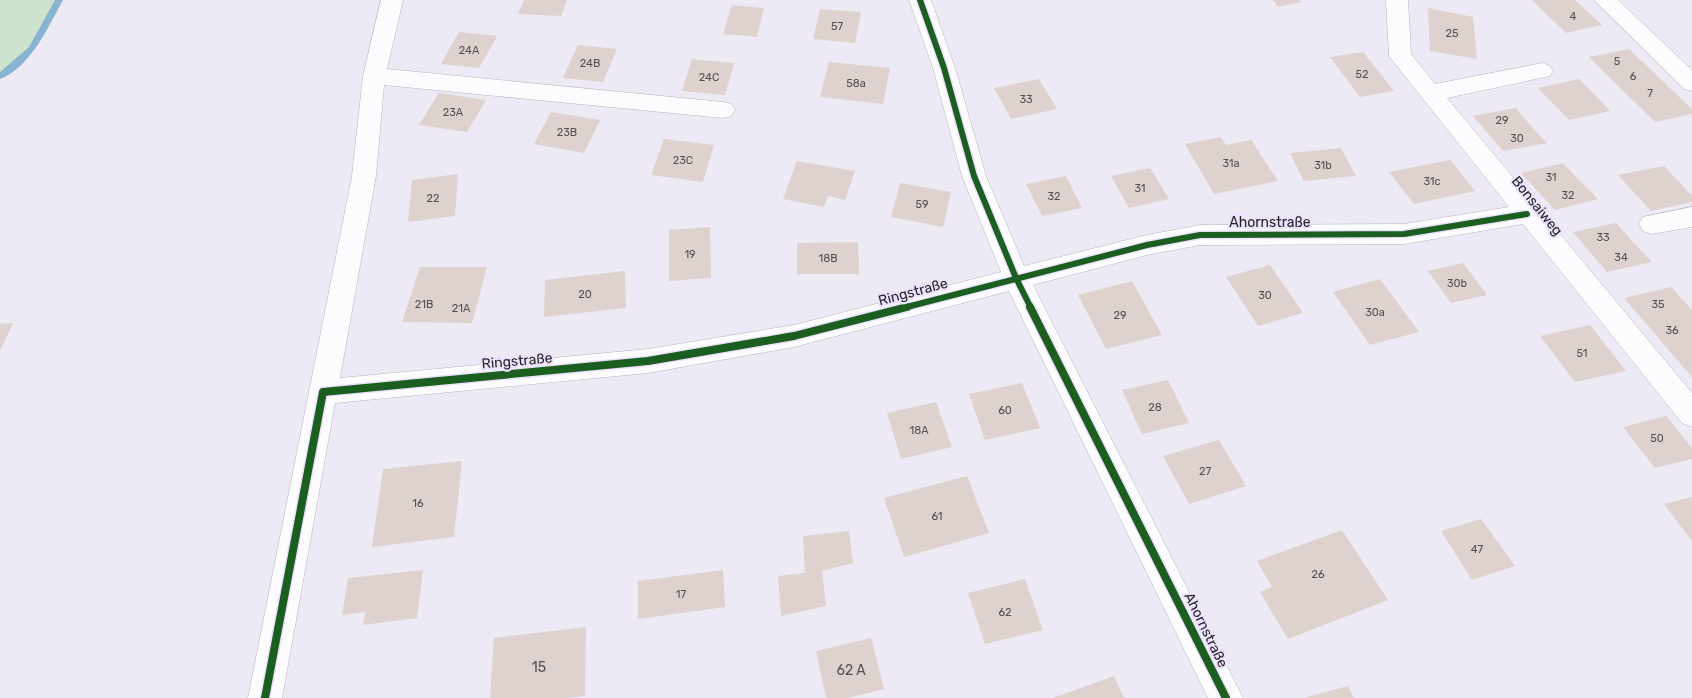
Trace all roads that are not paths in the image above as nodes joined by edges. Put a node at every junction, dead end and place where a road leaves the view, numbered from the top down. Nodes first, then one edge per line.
1 (392, 0) edge
2 (920, 0) edge
3 (1397, 0) edge
4 (1605, 0) edge
5 (1542, 71) dead end
6 (374, 76) junction
7 (1692, 83) edge
8 (1430, 93) junction
9 (723, 110) dead end
10 (1527, 214) junction
11 (1692, 218) edge
12 (1652, 224) dead end
13 (1016, 278) junction
14 (323, 392) junction
15 (1692, 414) edge
16 (265, 698) edge
17 (1226, 698) edge

1 - 6 street
2 - 13 street, Ahornstraße
3 - 8 street, Bonsaiweg
4 - 7 street
5 - 8 street
6 - 9 street
6 - 14 street
8 - 10 street, Bonsaiweg
10 - 13 street, Ahornstraße
10 - 15 street, Bonsaiweg
11 - 12 street
13 - 14 street, Ringstraße
13 - 17 street, Ahornstraße
14 - 16 street

